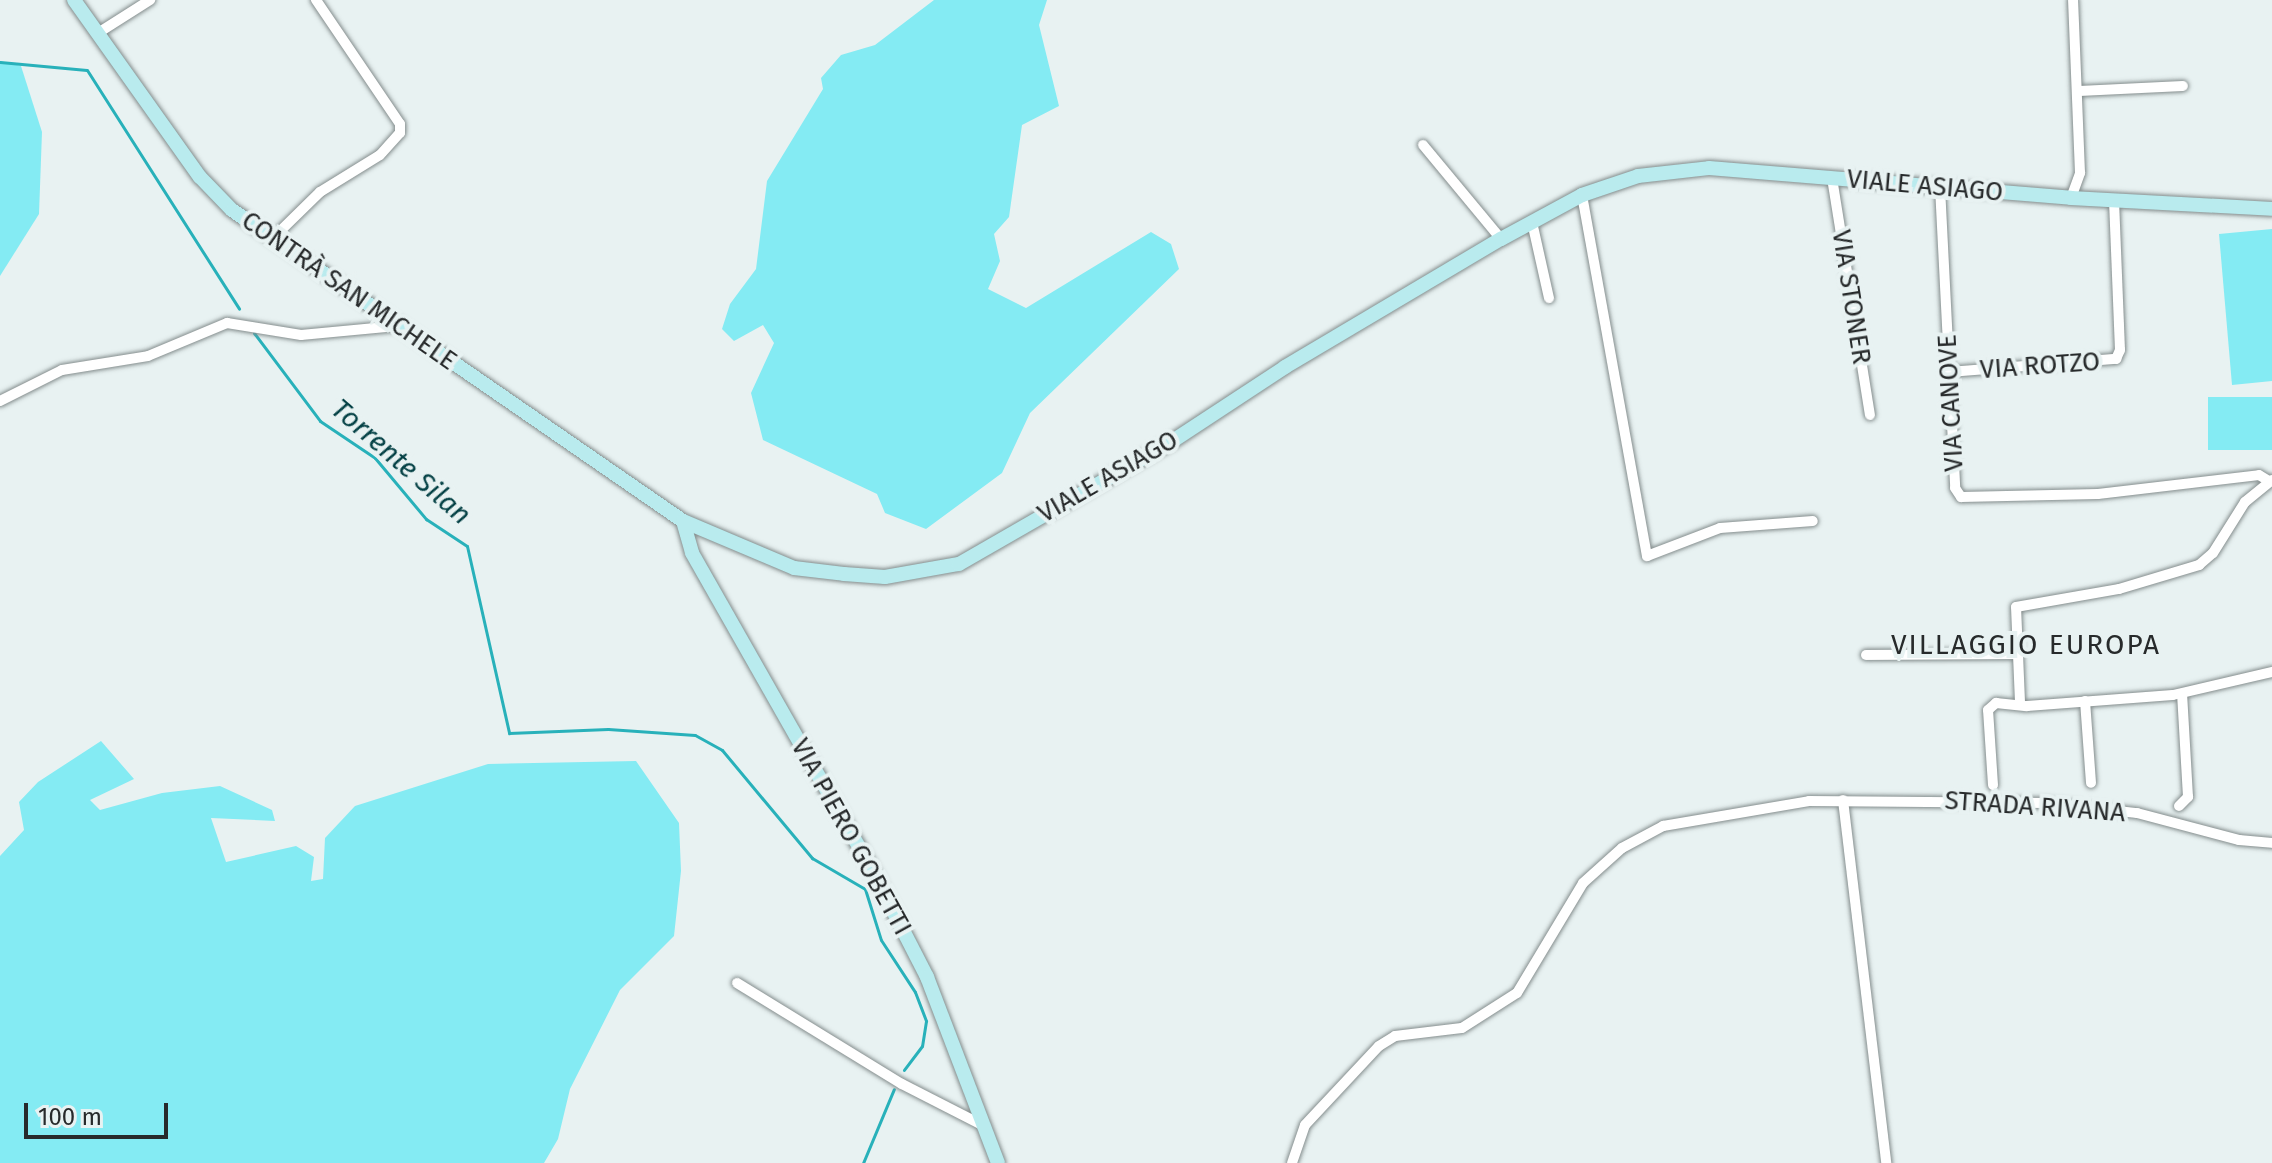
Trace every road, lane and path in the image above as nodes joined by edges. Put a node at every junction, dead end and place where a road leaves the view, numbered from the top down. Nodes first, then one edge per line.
1 (74, 0) edge
2 (150, 0) edge
3 (316, 0) edge
4 (2073, 0) edge
5 (98, 33) junction
6 (2183, 86) dead end
7 (2079, 91) junction
8 (1423, 145) dead end
9 (1832, 178) junction
10 (1940, 187) junction
11 (1582, 195) junction
12 (2071, 198) junction
13 (2114, 202) junction
14 (2272, 209) edge
15 (1532, 222) junction
16 (272, 239) junction
17 (1501, 239) junction
18 (1549, 298) dead end
19 (397, 326) junction
20 (1949, 372) junction
21 (0, 401) edge
22 (1870, 415) dead end
23 (2271, 481) edge
24 (683, 521) junction
25 (1813, 521) dead end
26 (2015, 654) junction
27 (1866, 655) dead end
28 (2272, 674) edge
29 (2182, 694) junction
30 (2085, 701) junction
31 (2020, 702) junction
32 (2091, 783) dead end
33 (1993, 785) dead end
34 (1843, 800) junction
35 (2179, 806) dead end
36 (2272, 843) edge
37 (737, 983) dead end
38 (982, 1125) junction
39 (998, 1163) edge
40 (1292, 1163) edge
41 (1886, 1163) edge

1 - 5 main road, CONTRÀ SAN MICHELE
2 - 5 street
3 - 16 street
4 - 7 street
5 - 16 main road, CONTRÀ SAN MICHELE
6 - 7 street
7 - 12 street
8 - 17 street
9 - 10 main road, VIALE ASIAGO
9 - 11 main road, VIALE ASIAGO
9 - 22 street, VIA STONER
10 - 12 main road, VIALE ASIAGO
10 - 20 street, VIA CANOVE
11 - 15 main road, VIALE ASIAGO
11 - 25 street
12 - 13 main road, VIALE ASIAGO
13 - 14 main road, VIALE ASIAGO
13 - 20 street, VIA ROTZO
15 - 17 main road, VIALE ASIAGO
15 - 18 street
16 - 19 main road, CONTRÀ SAN MICHELE
17 - 24 main road, VIALE ASIAGO
19 - 21 street
19 - 24 main road, CONTRÀ SAN MICHELE
20 - 23 street, VIA CANOVE
23 - 26 street
24 - 38 main road, VIA PIERO GOBETTI
26 - 27 street
26 - 31 street
28 - 29 street
29 - 30 street
29 - 35 street
30 - 31 street
30 - 32 street
31 - 33 street
34 - 36 street, STRADA RIVANA
34 - 40 street, STRADA RIVANA
34 - 41 street
37 - 38 street
38 - 39 main road, VIA PIERO GOBETTI

